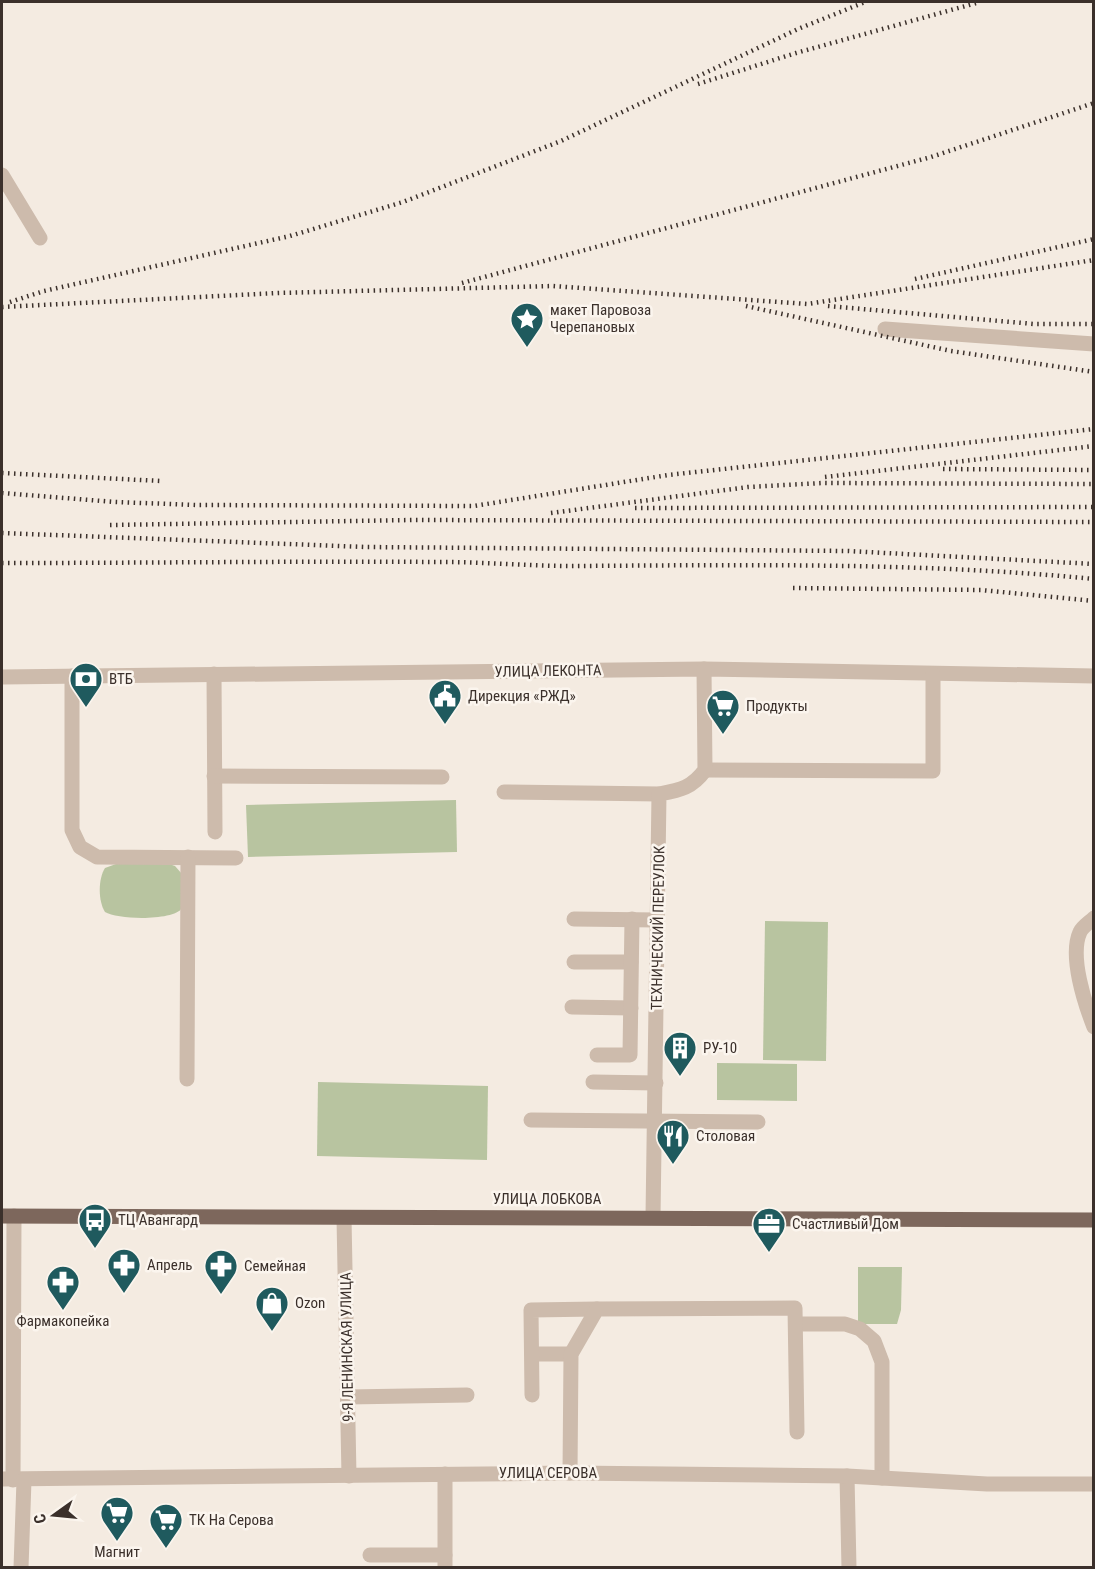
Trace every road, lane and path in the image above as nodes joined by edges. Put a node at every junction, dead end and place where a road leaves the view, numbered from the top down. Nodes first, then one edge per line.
1 (2, 175) edge
2 (40, 238) dead end
3 (885, 329) dead end
4 (1094, 344) edge
5 (704, 669) junction
6 (214, 674) junction
7 (933, 674) junction
8 (72, 676) junction
9 (1094, 676) edge
10 (2, 677) edge
11 (705, 770) junction
12 (214, 776) junction
13 (442, 777) dead end
14 (504, 792) dead end
15 (659, 794) junction
16 (215, 832) dead end
17 (188, 857) junction
18 (236, 858) dead end
19 (1094, 918) edge
20 (574, 919) dead end
21 (632, 919) junction
22 (657, 921) junction
23 (573, 962) dead end
24 (631, 962) junction
25 (572, 1008) dead end
26 (631, 1008) junction
27 (1094, 1027) edge
28 (597, 1055) dead end
29 (187, 1079) dead end
30 (593, 1082) dead end
31 (656, 1083) junction
32 (531, 1120) dead end
33 (655, 1121) junction
34 (758, 1122) dead end
35 (8, 1216) edge
36 (653, 1217) junction
37 (344, 1218) junction
38 (1094, 1220) edge
39 (597, 1309) junction
40 (796, 1324) junction
41 (532, 1354) junction
42 (571, 1354) junction
43 (467, 1395) dead end
44 (532, 1395) dead end
45 (348, 1396) junction
46 (797, 1432) dead end
47 (570, 1473) junction
48 (445, 1474) junction
49 (349, 1476) junction
50 (847, 1476) junction
51 (882, 1478) junction
52 (13, 1480) edge
53 (1094, 1484) edge
54 (370, 1555) dead end
55 (445, 1561) edge
56 (21, 1568) edge
57 (849, 1568) edge

1 - 2 street
3 - 4 street
5 - 6 street, УЛИЦА ЛЕКОНТА
5 - 7 street, УЛИЦА ЛЕКОНТА
5 - 11 street
6 - 8 street, УЛИЦА ЛЕКОНТА
6 - 12 street
7 - 9 street, УЛИЦА ЛЕКОНТА
7 - 11 street
8 - 10 street, УЛИЦА ЛЕКОНТА
8 - 17 street
11 - 15 street
12 - 13 street
12 - 16 street
14 - 15 street
15 - 22 street, ТЕХНИЧЕСКИЙ ПЕРЕУЛОК
17 - 18 street
17 - 29 street
19 - 27 street
20 - 21 street
21 - 22 street
21 - 24 street
22 - 31 street, ТЕХНИЧЕСКИЙ ПЕРЕУЛОК
23 - 24 street
24 - 26 street
25 - 26 street
26 - 28 street
30 - 31 street
31 - 33 street, ТЕХНИЧЕСКИЙ ПЕРЕУЛОК
32 - 33 street
33 - 34 street
33 - 36 street, ТЕХНИЧЕСКИЙ ПЕРЕУЛОК
35 - 37 main road, УЛИЦА ЛОБКОВА
35 - 52 street
36 - 37 main road, УЛИЦА ЛОБКОВА
36 - 38 main road, УЛИЦА ЛОБКОВА
37 - 45 street, 9-Я ЛЕНИНСКАЯ УЛИЦА
39 - 40 street
39 - 41 street
39 - 42 street
40 - 46 street
40 - 51 street
41 - 42 street
41 - 44 street
42 - 47 street
43 - 45 street
45 - 49 street, 9-Я ЛЕНИНСКАЯ УЛИЦА
47 - 48 street, УЛИЦА СЕРОВА
47 - 50 street, УЛИЦА СЕРОВА
48 - 49 street, УЛИЦА СЕРОВА
48 - 55 street
49 - 52 street, УЛИЦА СЕРОВА
50 - 51 street, УЛИЦА СЕРОВА
50 - 57 street
51 - 53 street, УЛИЦА СЕРОВА
52 - 56 street
54 - 55 street

